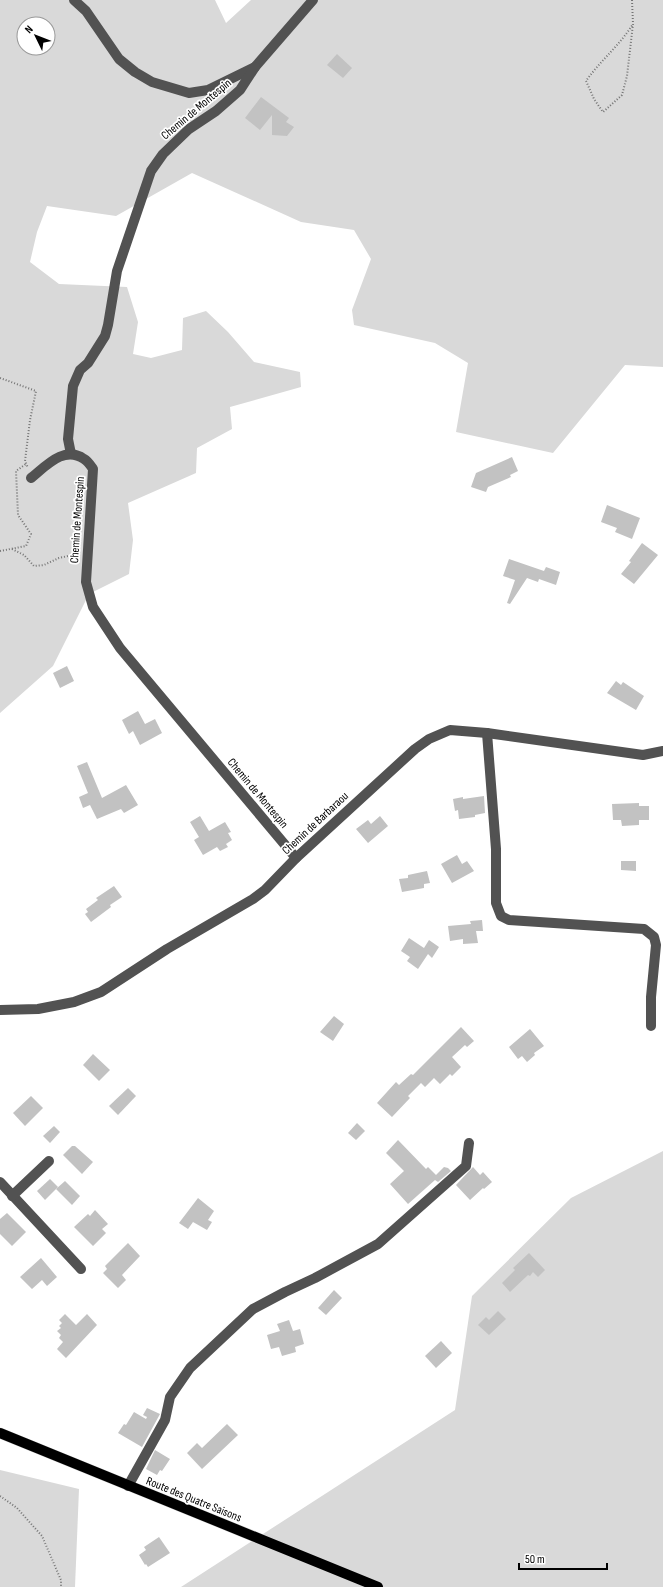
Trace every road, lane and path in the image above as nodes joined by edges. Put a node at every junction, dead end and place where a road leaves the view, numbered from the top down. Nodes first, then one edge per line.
1 (74, 0) edge
2 (313, 0) edge
3 (632, 0) edge
4 (633, 24) junction
5 (255, 67) junction
6 (0, 378) edge
7 (71, 454) junction
8 (26, 464) junction
9 (32, 478) joint
10 (11, 549) junction
11 (0, 551) edge
12 (88, 552) junction
13 (487, 733) junction
14 (663, 752) edge
15 (296, 858) junction
16 (0, 1010) edge
17 (651, 1026) dead end
18 (469, 1143) dead end
19 (49, 1161) dead end
20 (0, 1182) edge
21 (12, 1196) junction
22 (81, 1269) dead end
23 (0, 1433) edge
24 (128, 1486) junction
25 (0, 1496) edge
26 (61, 1587) edge
27 (378, 1587) edge

1 - 5 street
2 - 5 street, Chemin de Montespin
3 - 4 path
4 - 4 path
5 - 7 street, Chemin de Montespin
6 - 8 path
7 - 9 street
7 - 12 street, Chemin de Montespin
8 - 9 path
8 - 10 path
10 - 11 path
10 - 12 path
12 - 15 street, Chemin de Montespin
13 - 14 street, Chemin de Barbaraou
13 - 15 street, Chemin de Barbaraou
13 - 17 street
15 - 16 street, Chemin de Barbaraou
18 - 24 street
19 - 21 street
20 - 21 street
21 - 22 street
23 - 24 main road, Route des Quatre Saisons
24 - 27 main road, Route des Quatre Saisons
25 - 26 path

